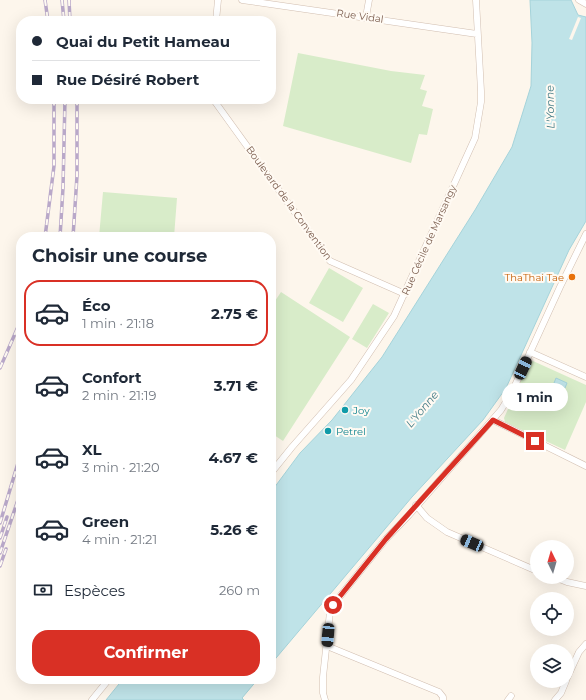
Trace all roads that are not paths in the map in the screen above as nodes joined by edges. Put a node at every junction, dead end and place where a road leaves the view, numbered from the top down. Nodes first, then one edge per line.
1 (218, 0) edge
2 (242, 0) edge
3 (368, 0) edge
4 (476, 0) edge
5 (579, 0) edge
6 (586, 4) edge
7 (216, 16) edge
8 (366, 17) junction
9 (477, 34) junction
10 (217, 104) edge
11 (586, 234) edge
12 (404, 294) junction
13 (530, 352) junction
14 (586, 377) edge
15 (493, 420) junction
16 (586, 466) edge
17 (276, 468) edge
18 (416, 505) junction
19 (530, 568) edge
20 (574, 583) edge
21 (586, 586) edge
22 (586, 644) edge
23 (327, 646) junction
24 (574, 663) edge
25 (104, 684) edge
26 (562, 688) edge
27 (92, 700) edge
28 (325, 700) edge
29 (443, 700) edge
30 (555, 700) edge

1 - 7 street
2 - 8 street, Rue Vidal
3 - 8 street
4 - 9 street, Rue Cécile de Marsangy
5 - 6 street
8 - 9 street, Rue Vidal
9 - 12 street, Rue Cécile de Marsangy
10 - 12 street, Boulevard de la Convention
11 - 13 street
12 - 17 street, Rue Cécile de Marsangy
13 - 14 street
13 - 15 street
15 - 16 street
15 - 18 street
18 - 19 street
18 - 23 street
20 - 21 street
22 - 24 street
23 - 28 street
23 - 29 street
25 - 27 street
26 - 30 street

